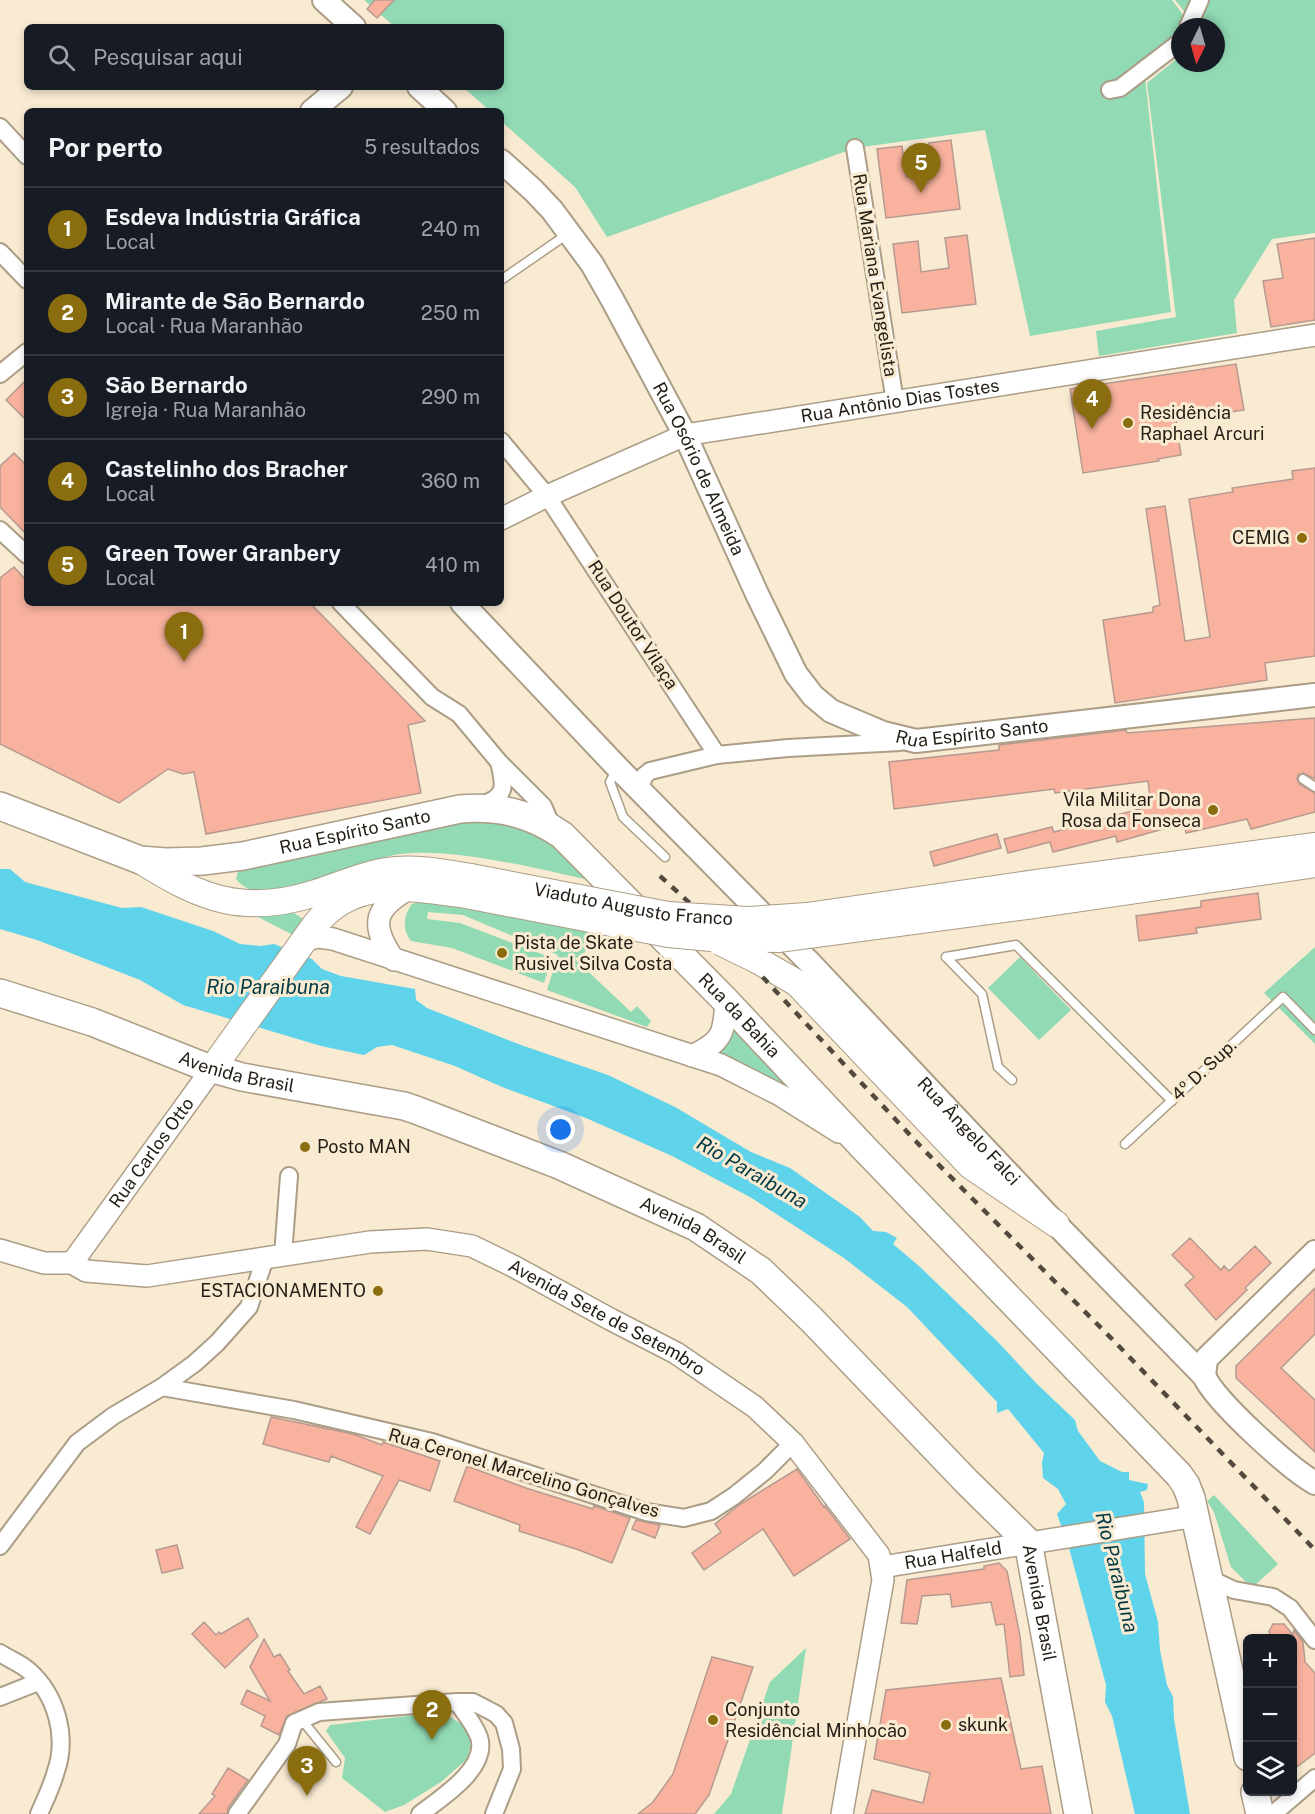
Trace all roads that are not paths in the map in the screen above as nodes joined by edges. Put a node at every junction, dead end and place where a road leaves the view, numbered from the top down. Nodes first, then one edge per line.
1 (324, 0) edge
2 (1200, 0) edge
3 (1192, 18) edge
4 (349, 24) edge
5 (1171, 49) edge
6 (337, 90) edge
7 (422, 90) edge
8 (1110, 90) dead end
9 (316, 108) edge
10 (442, 108) edge
11 (0, 127) edge
12 (855, 148) dead end
13 (24, 153) edge
14 (504, 164) edge
15 (570, 232) junction
16 (0, 252) edge
17 (24, 277) edge
18 (504, 278) edge
19 (1315, 335) edge
20 (24, 354) edge
21 (0, 374) edge
22 (895, 402) junction
23 (684, 435) junction
24 (504, 445) edge
25 (547, 496) junction
26 (504, 518) edge
27 (0, 530) edge
28 (24, 552) edge
29 (344, 606) edge
30 (465, 606) edge
31 (1315, 695) edge
32 (916, 741) junction
33 (717, 755) junction
34 (499, 762) junction
35 (618, 767) junction
36 (1303, 779) dead end
37 (1315, 788) edge
38 (640, 790) junction
39 (0, 807) edge
40 (474, 808) junction
41 (0, 814) edge
42 (41, 823) junction
43 (558, 832) junction
44 (1315, 846) edge
45 (665, 857) dead end
46 (140, 860) junction
47 (1315, 864) edge
48 (469, 886) junction
49 (412, 887) junction
50 (1032, 894) junction
51 (711, 938) junction
52 (301, 945) junction
53 (394, 960) junction
54 (0, 993) edge
55 (726, 1001) junction
56 (1315, 1030) edge
57 (233, 1040) joint
58 (692, 1056) junction
59 (212, 1069) junction
60 (1012, 1080) dead end
61 (1172, 1101) junction
62 (1125, 1144) dead end
63 (863, 1147) junction
64 (290, 1176) dead end
65 (1056, 1224) junction
66 (0, 1250) edge
67 (1315, 1252) edge
68 (274, 1256) junction
69 (72, 1263) junction
70 (1204, 1376) junction
71 (162, 1387) junction
72 (793, 1443) junction
73 (1315, 1483) edge
74 (1187, 1521) junction
75 (1028, 1542) junction
76 (0, 1546) edge
77 (882, 1567) junction
78 (1208, 1578) junction
79 (1315, 1640) edge
80 (0, 1653) edge
81 (38, 1682) junction
82 (0, 1697) edge
83 (457, 1702) junction
84 (302, 1720) junction
85 (1245, 1742) edge
86 (336, 1762) dead end
87 (1315, 1778) edge
88 (1256, 1796) edge
89 (39, 1814) edge
90 (237, 1814) edge
91 (420, 1814) edge
92 (494, 1814) edge
93 (842, 1814) edge
94 (1078, 1814) edge
95 (1260, 1814) edge
96 (1272, 1814) edge

1 - 4 main road
2 - 3 street
5 - 8 street
6 - 9 main road
7 - 10 main road
11 - 13 street
12 - 22 street, Rua Mariana Evangelista
14 - 15 main road, Rua Osório de Almeida
15 - 18 lane
15 - 23 main road, Rua Osório de Almeida
16 - 17 street
19 - 22 street, Rua Antônio Dias Tostes
20 - 21 street
22 - 23 street, Rua Antônio Dias Tostes
23 - 25 street, Rua Antônio Dias Tostes
23 - 32 main road, Rua Osório de Almeida
24 - 25 street, Rua Doutor Vilaça
25 - 26 street, Rua Antônio Dias Tostes
25 - 33 street, Rua Doutor Vilaça
27 - 28 street
29 - 34 street, Rua da Bahia
30 - 35 main road
31 - 32 main road, Rua Espírito Santo
32 - 33 street, Rua Espírito Santo
33 - 38 street, Rua Espírito Santo
34 - 40 street
34 - 43 street, Rua da Bahia
35 - 38 main road
35 - 45 lane
36 - 37 lane
38 - 65 main road, Rua Ângelo Falci
39 - 42 highway
40 - 43 highway, Rua Espírito Santo
40 - 46 highway, Rua Espírito Santo
41 - 42 main road
42 - 46 highway
43 - 55 highway, Rua da Bahia
44 - 50 main road
46 - 48 main road, Viaduto Augusto Franco
47 - 50 main road
48 - 49 main road, Viaduto Augusto Franco
48 - 50 main road, Viaduto Augusto Franco, bridge
48 - 51 main road, Viaduto Augusto Franco, bridge
49 - 52 main road, Viaduto Augusto Franco
49 - 53 street
50 - 51 main road, Viaduto Augusto Franco, bridge
51 - 65 main road, bridge
52 - 53 street
52 - 57 main road, Viaduto Augusto Franco
53 - 58 street
54 - 59 highway, Avenida Brasil
55 - 58 street
55 - 63 highway, Rua da Bahia
56 - 61 lane, 4º D. Sup.
57 - 59 main road, Rua Carlos Otto
58 - 63 street
59 - 69 street, Rua Carlos Otto
59 - 75 highway, Avenida Brasil
60 - 61 lane
61 - 62 lane, 4º D. Sup.
63 - 74 highway
64 - 68 street
65 - 70 main road, Rua Ângelo Falci
66 - 69 street, Avenida Sete de Setembro
67 - 70 main road
68 - 69 street, Avenida Sete de Setembro
68 - 71 street
68 - 72 street, Avenida Sete de Setembro
70 - 73 main road, Rua Ângelo Falci
71 - 72 street, Rua Ceronel Marcelino Gonçalves
71 - 76 street
72 - 77 street, Avenida Sete de Setembro
74 - 75 street, Rua Halfeld
74 - 78 highway
75 - 77 street, Rua Halfeld
75 - 94 highway, Avenida Brasil
77 - 93 street
78 - 79 street
78 - 85 highway
80 - 81 street
81 - 82 street
81 - 89 street
83 - 84 street
83 - 91 street
83 - 92 street
84 - 86 lane
84 - 90 street
87 - 96 street
88 - 95 highway

